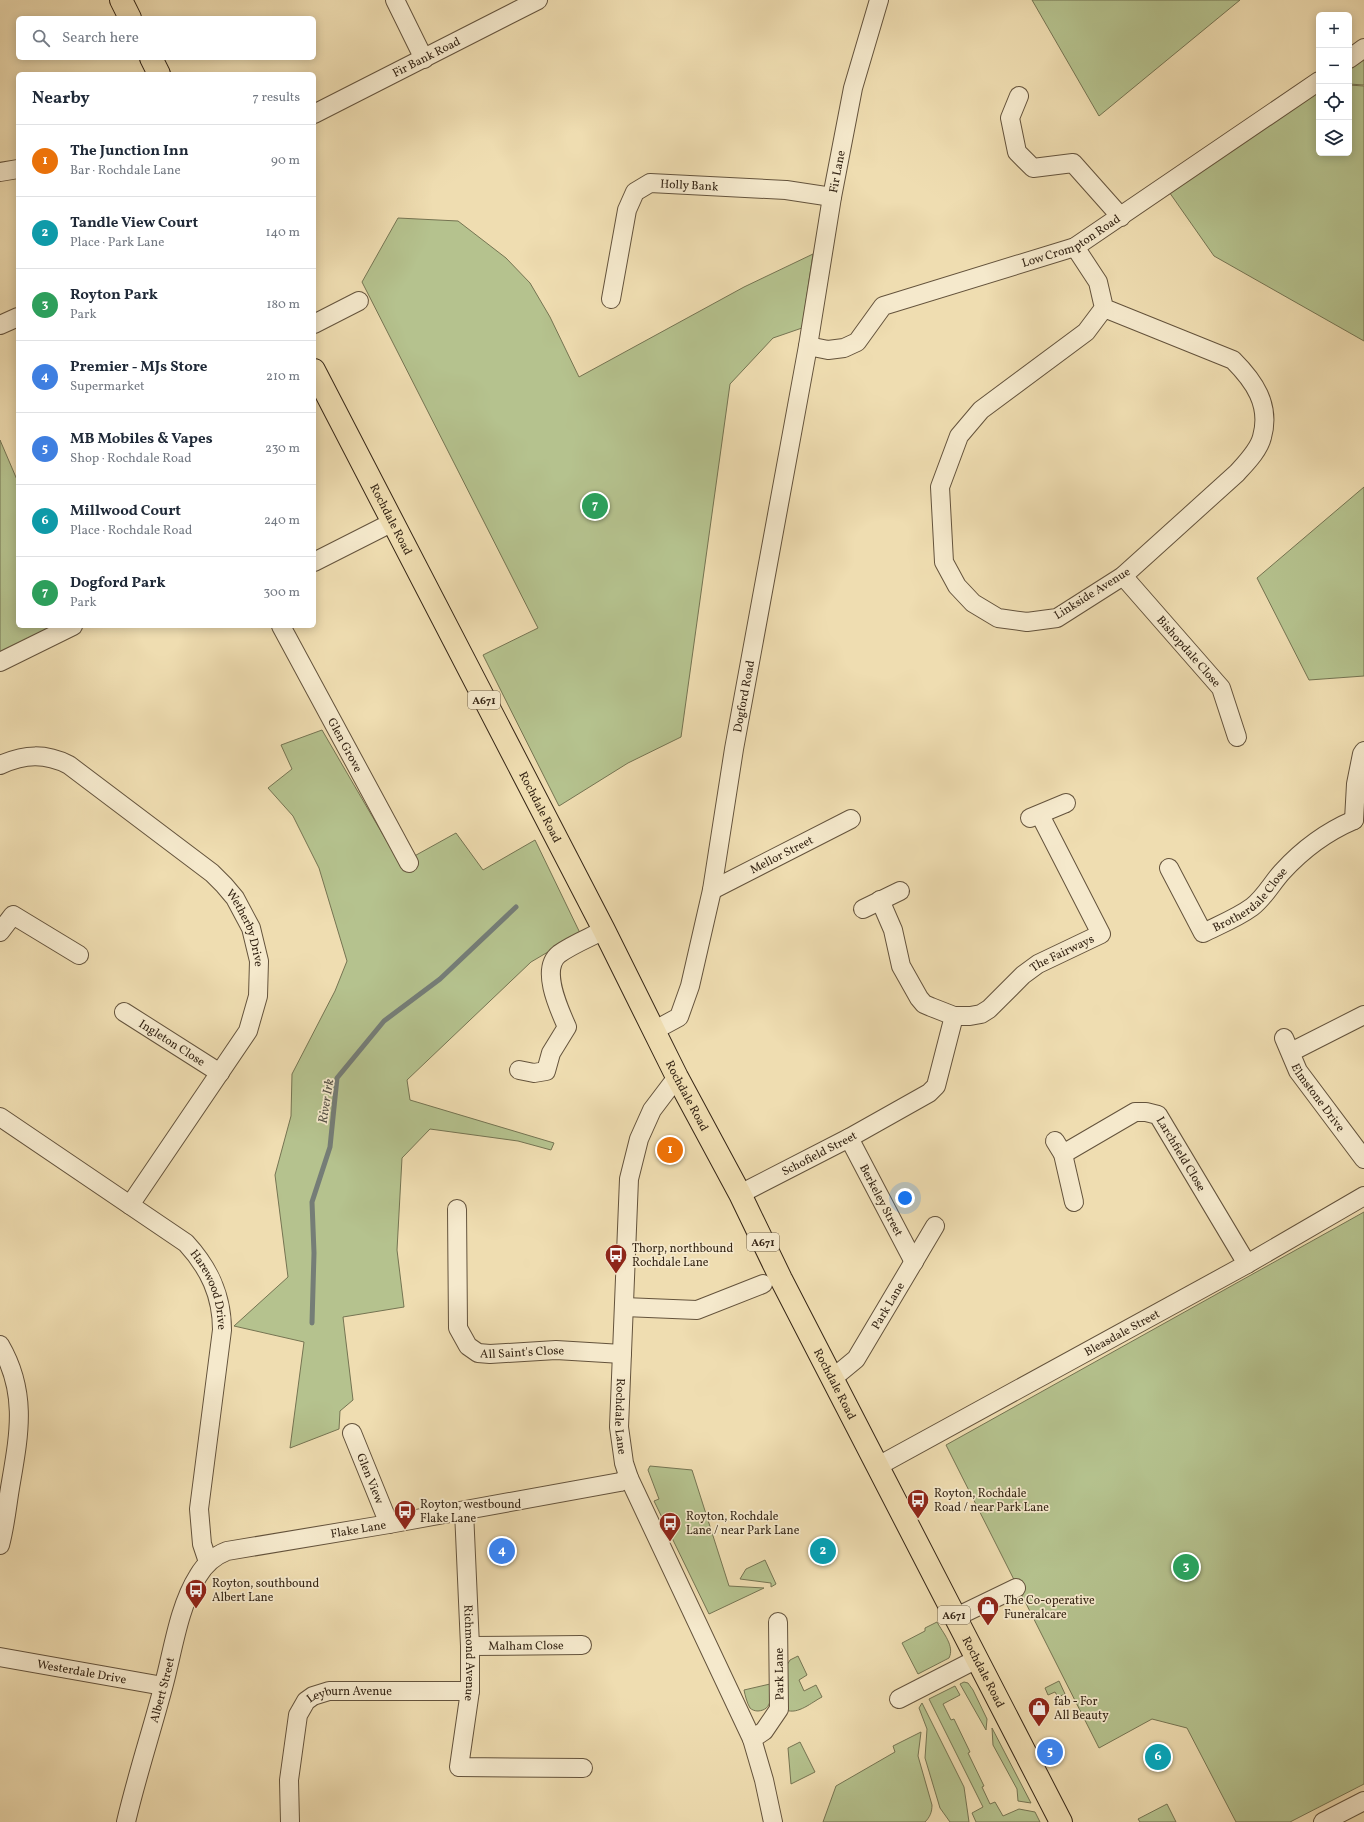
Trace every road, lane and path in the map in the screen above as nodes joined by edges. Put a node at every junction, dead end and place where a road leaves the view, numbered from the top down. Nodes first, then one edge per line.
1 (121, 0) edge
2 (395, 0) edge
3 (538, 0) edge
4 (879, 0) edge
5 (129, 16) edge
6 (1364, 48) edge
7 (1352, 58) edge
8 (424, 59) junction
9 (152, 60) edge
10 (158, 72) edge
11 (1316, 83) edge
12 (1019, 96) dead end
13 (316, 113) edge
14 (16, 169) edge
15 (0, 172) edge
16 (832, 197) junction
17 (1122, 217) junction
18 (1075, 247) junction
19 (611, 299) dead end
20 (359, 301) dead end
21 (1104, 308) junction
22 (16, 318) edge
23 (316, 323) edge
24 (0, 325) edge
25 (808, 346) junction
26 (316, 374) edge
27 (393, 522) junction
28 (316, 561) edge
29 (1124, 576) junction
30 (69, 628) edge
31 (282, 628) edge
32 (0, 662) edge
33 (1237, 737) dead end
34 (1364, 751) edge
35 (0, 765) edge
36 (1066, 803) dead end
37 (851, 818) dead end
38 (1359, 822) edge
39 (409, 863) dead end
40 (1168, 868) dead end
41 (712, 890) junction
42 (900, 890) dead end
43 (880, 900) junction
44 (863, 909) dead end
45 (604, 930) junction
46 (0, 932) edge
47 (79, 956) dead end
48 (124, 1012) dead end
49 (1364, 1015) edge
50 (954, 1016) junction
51 (655, 1030) junction
52 (518, 1070) dead end
53 (220, 1073) junction
54 (678, 1077) junction
55 (0, 1117) edge
56 (849, 1138) junction
57 (1364, 1159) edge
58 (740, 1194) junction
59 (1364, 1196) edge
60 (1074, 1202) dead end
61 (130, 1205) junction
62 (457, 1209) dead end
63 (935, 1226) dead end
64 (914, 1262) junction
65 (1247, 1264) junction
66 (763, 1284) dead end
67 (624, 1307) junction
68 (0, 1345) edge
69 (622, 1354) junction
70 (833, 1378) junction
71 (352, 1433) dead end
72 (878, 1466) junction
73 (629, 1478) junction
74 (464, 1511) junction
75 (389, 1524) junction
76 (0, 1545) edge
77 (208, 1562) junction
78 (1016, 1588) dead end
79 (956, 1618) junction
80 (778, 1622) dead end
81 (582, 1645) dead end
82 (470, 1646) junction
83 (0, 1657) edge
84 (977, 1659) junction
85 (164, 1686) junction
86 (470, 1691) junction
87 (899, 1699) dead end
88 (752, 1739) junction
89 (583, 1768) dead end
90 (1364, 1801) edge
91 (126, 1822) edge
92 (290, 1822) edge
93 (773, 1822) edge
94 (1060, 1822) edge
95 (1323, 1822) edge

1 - 5 main road
2 - 8 street
3 - 8 street, Fir Bank Road
4 - 16 street, Fir Lane
6 - 7 street
8 - 13 street, Fir Bank Road
9 - 10 main road
11 - 17 street, Low Crompton Road
12 - 17 street
14 - 15 street
16 - 19 street, Holly Bank
16 - 25 street, Fir Lane
17 - 18 street, Low Crompton Road
18 - 21 street
18 - 25 street, Low Crompton Road
20 - 23 street
21 - 29 street, Linkside Avenue
21 - 29 street, Linkside Avenue
22 - 24 street
25 - 41 street, Dogford Road
26 - 27 main road, Rochdale Road / A671
27 - 28 street
27 - 45 main road, Rochdale Road / A671
29 - 33 street, Bishopdale Close
30 - 32 street
31 - 39 street, Glen Grove
34 - 38 street
35 - 53 street, Wetherby Drive
36 - 50 street, The Fairways
37 - 41 street, Mellor Street
38 - 40 street, Brotherdale Close
41 - 51 street, Dogford Road
42 - 43 street
43 - 44 street
43 - 50 street, The Fairways
45 - 51 main road, Rochdale Road / A671
45 - 52 street
46 - 47 street
48 - 53 street, Ingleton Close
49 - 57 street, Elmstone Drive
50 - 56 street, Schofield Street
51 - 54 main road, Rochdale Road / A671
53 - 61 street, Wetherby Drive
54 - 58 main road, Rochdale Road / A671
54 - 67 street, Rochdale Lane
55 - 61 street, Harewood Drive
56 - 58 street, Schofield Street
56 - 64 street, Berkeley Street
58 - 70 main road, Rochdale Road / A671
59 - 65 street, Bleasdale Street
60 - 65 street, Larchfield Close
61 - 77 street, Harewood Drive
62 - 69 street, All Saint's Close
63 - 64 street, Park Lane
64 - 70 street, Park Lane
65 - 72 street, Bleasdale Street
66 - 67 street
67 - 69 street, Rochdale Lane
68 - 76 street
69 - 73 street, Rochdale Lane
70 - 72 main road, Rochdale Road / A671
71 - 75 street, Glen View
72 - 79 main road, Rochdale Road / A671
73 - 74 street, Flake Lane
73 - 88 street, Rochdale Lane
74 - 75 street, Flake Lane
74 - 82 street, Richmond Avenue
75 - 77 street, Flake Lane
77 - 85 street, Albert Street
78 - 79 street
79 - 84 main road, Rochdale Road / A671
80 - 88 street, Park Lane
81 - 82 street, Malham Close
82 - 86 street, Richmond Avenue
83 - 85 street, Westerdale Drive
84 - 87 street
84 - 94 main road, Rochdale Road / A671
85 - 91 street, Albert Street
86 - 89 street, Richmond Avenue
86 - 92 street, Leyburn Avenue
88 - 93 street, Rochdale Lane
90 - 95 street

